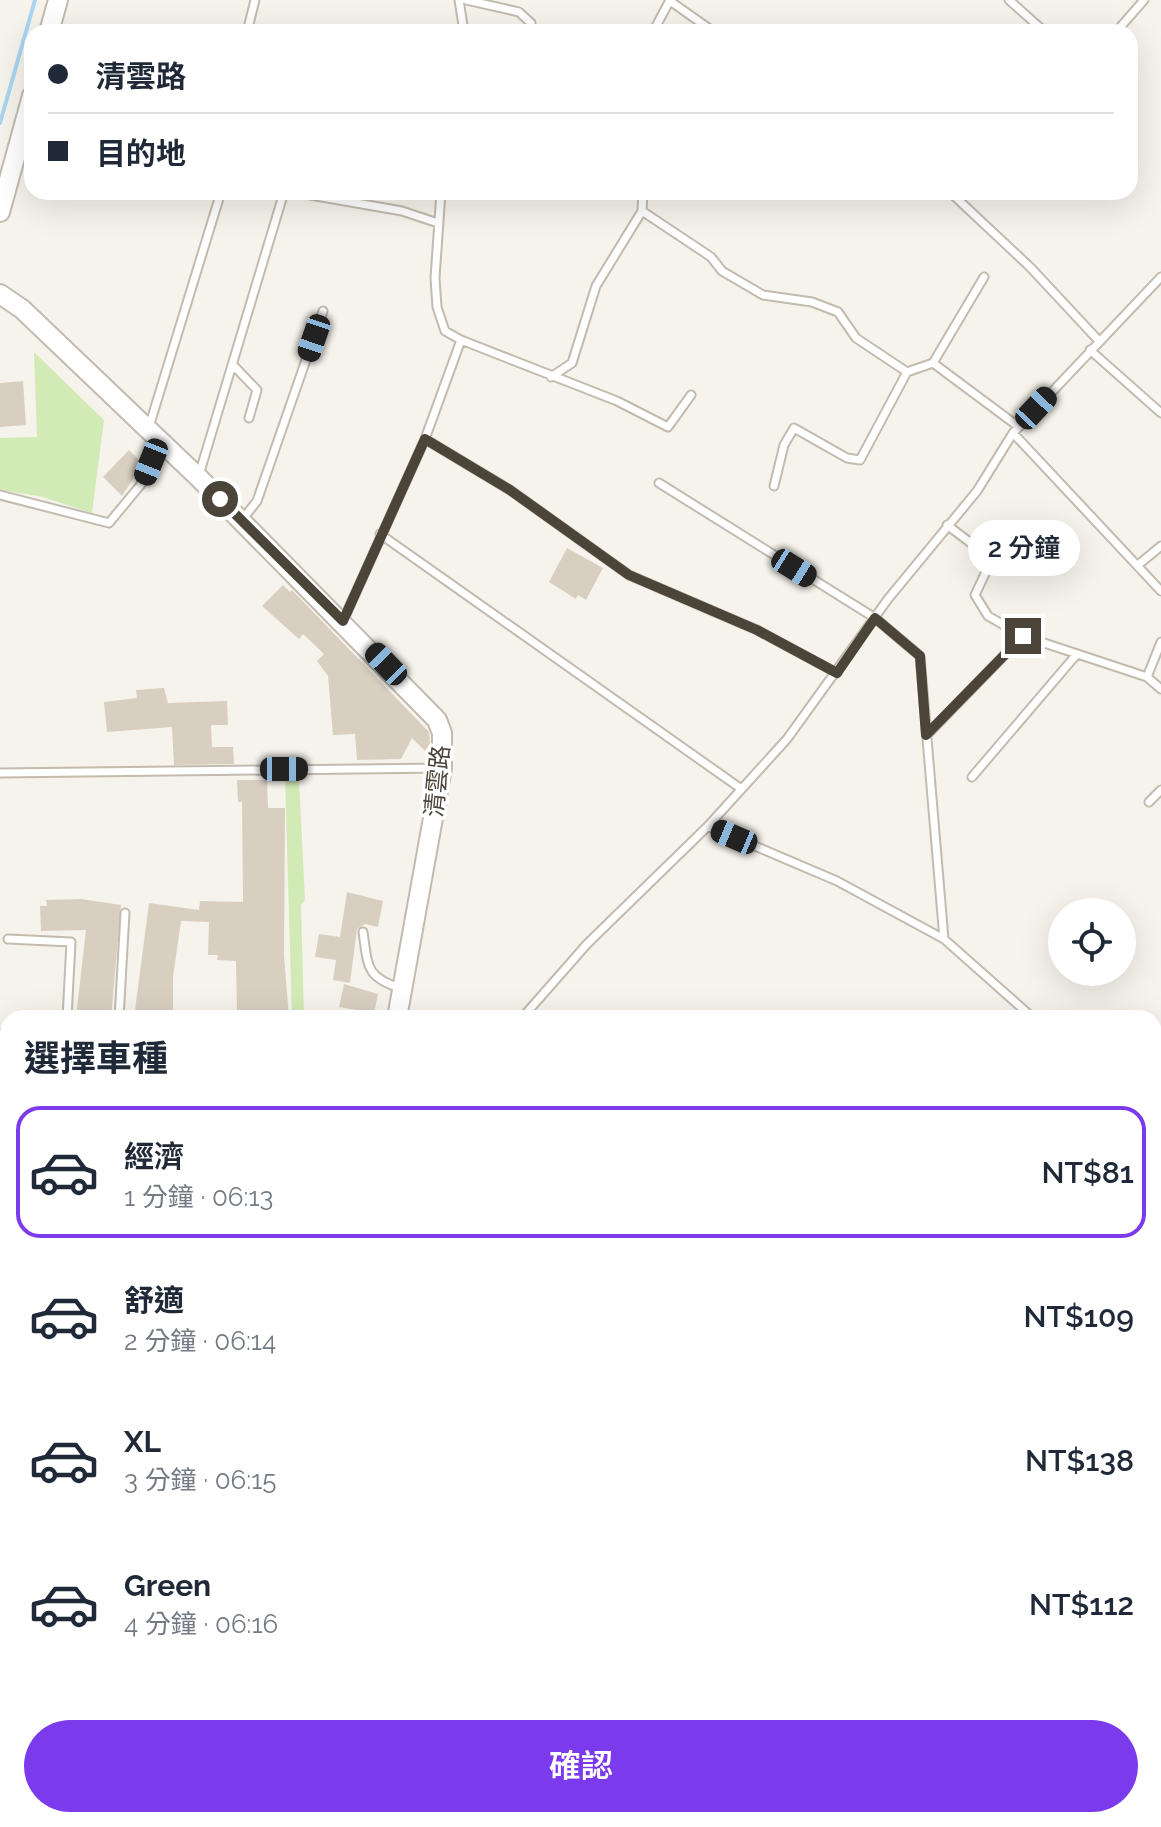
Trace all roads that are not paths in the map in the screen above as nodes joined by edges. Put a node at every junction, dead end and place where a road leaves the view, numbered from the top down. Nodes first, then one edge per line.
1 (58, 0) edge
2 (255, 0) edge
3 (459, 0) edge
4 (466, 0) edge
5 (670, 0) edge
6 (1009, 0) edge
7 (1144, 0) edge
8 (531, 23) dead end
9 (51, 24) edge
10 (249, 24) edge
11 (463, 24) edge
12 (657, 24) edge
13 (703, 24) edge
14 (1036, 24) edge
15 (1123, 24) edge
16 (24, 128) edge
17 (219, 200) edge
18 (282, 200) edge
19 (339, 200) edge
20 (440, 200) edge
21 (643, 200) edge
22 (959, 200) edge
23 (642, 211) junction
24 (0, 212) edge
25 (438, 223) junction
26 (984, 277) dead end
27 (1161, 277) edge
28 (0, 294) edge
29 (323, 311) dead end
30 (461, 340) junction
31 (1099, 341) junction
32 (1090, 350) junction
33 (933, 363) junction
34 (233, 365) junction
35 (907, 372) junction
36 (551, 377) junction
37 (691, 395) dead end
38 (1161, 413) edge
39 (249, 418) dead end
40 (1016, 430) junction
41 (153, 438) junction
42 (425, 439) junction
43 (198, 477) junction
44 (659, 483) dead end
45 (774, 486) dead end
46 (0, 495) edge
47 (242, 520) junction
48 (947, 525) junction
49 (380, 534) junction
50 (1161, 546) edge
51 (1138, 565) junction
52 (1161, 591) edge
53 (875, 618) junction
54 (343, 621) junction
55 (1023, 636) junction
56 (1161, 642) edge
57 (1077, 654) junction
58 (837, 673) junction
59 (1147, 677) junction
60 (1161, 689) edge
61 (926, 735) junction
62 (442, 768) junction
63 (0, 773) edge
64 (972, 777) dead end
65 (740, 788) junction
66 (1161, 790) edge
67 (1149, 802) dead end
68 (708, 826) junction
69 (125, 913) dead end
70 (363, 932) dead end
71 (8, 939) dead end
72 (944, 939) junction
73 (402, 989) junction
74 (67, 1010) edge
75 (119, 1010) edge
76 (398, 1010) edge
77 (529, 1010) edge
78 (1024, 1010) edge

1 - 9 street
2 - 10 lane
3 - 11 lane
4 - 8 lane
5 - 12 lane
5 - 13 lane
6 - 14 lane
7 - 15 lane
16 - 24 street
17 - 41 lane
18 - 34 lane
19 - 25 lane
20 - 25 lane
21 - 23 lane
22 - 31 lane
23 - 35 lane
23 - 36 lane
25 - 30 lane
26 - 33 lane
27 - 31 lane
28 - 41 street, 清雲路
29 - 47 lane
30 - 36 lane
30 - 42 lane
31 - 32 lane
32 - 38 lane
32 - 40 lane
33 - 35 lane
33 - 40 lane
34 - 39 lane
34 - 43 lane
35 - 45 lane
36 - 37 lane
40 - 48 lane
40 - 51 lane
41 - 43 street, 清雲路
41 - 46 lane
42 - 49 lane
42 - 58 lane
43 - 47 street, 清雲路
44 - 53 lane
47 - 54 street, 清雲路
48 - 53 lane
48 - 55 lane
49 - 54 lane
49 - 65 lane
50 - 51 lane
51 - 52 lane
53 - 58 lane
53 - 61 lane
54 - 62 street, 清雲路
55 - 57 lane
55 - 61 lane
56 - 59 lane
57 - 59 lane
57 - 64 lane
58 - 65 lane
59 - 60 lane
61 - 72 lane
62 - 63 lane
62 - 73 street, 清雲路
65 - 68 lane
66 - 67 lane
68 - 72 lane
68 - 77 lane
69 - 75 lane
70 - 73 lane
71 - 74 lane
72 - 78 lane
73 - 76 street, 清雲路

